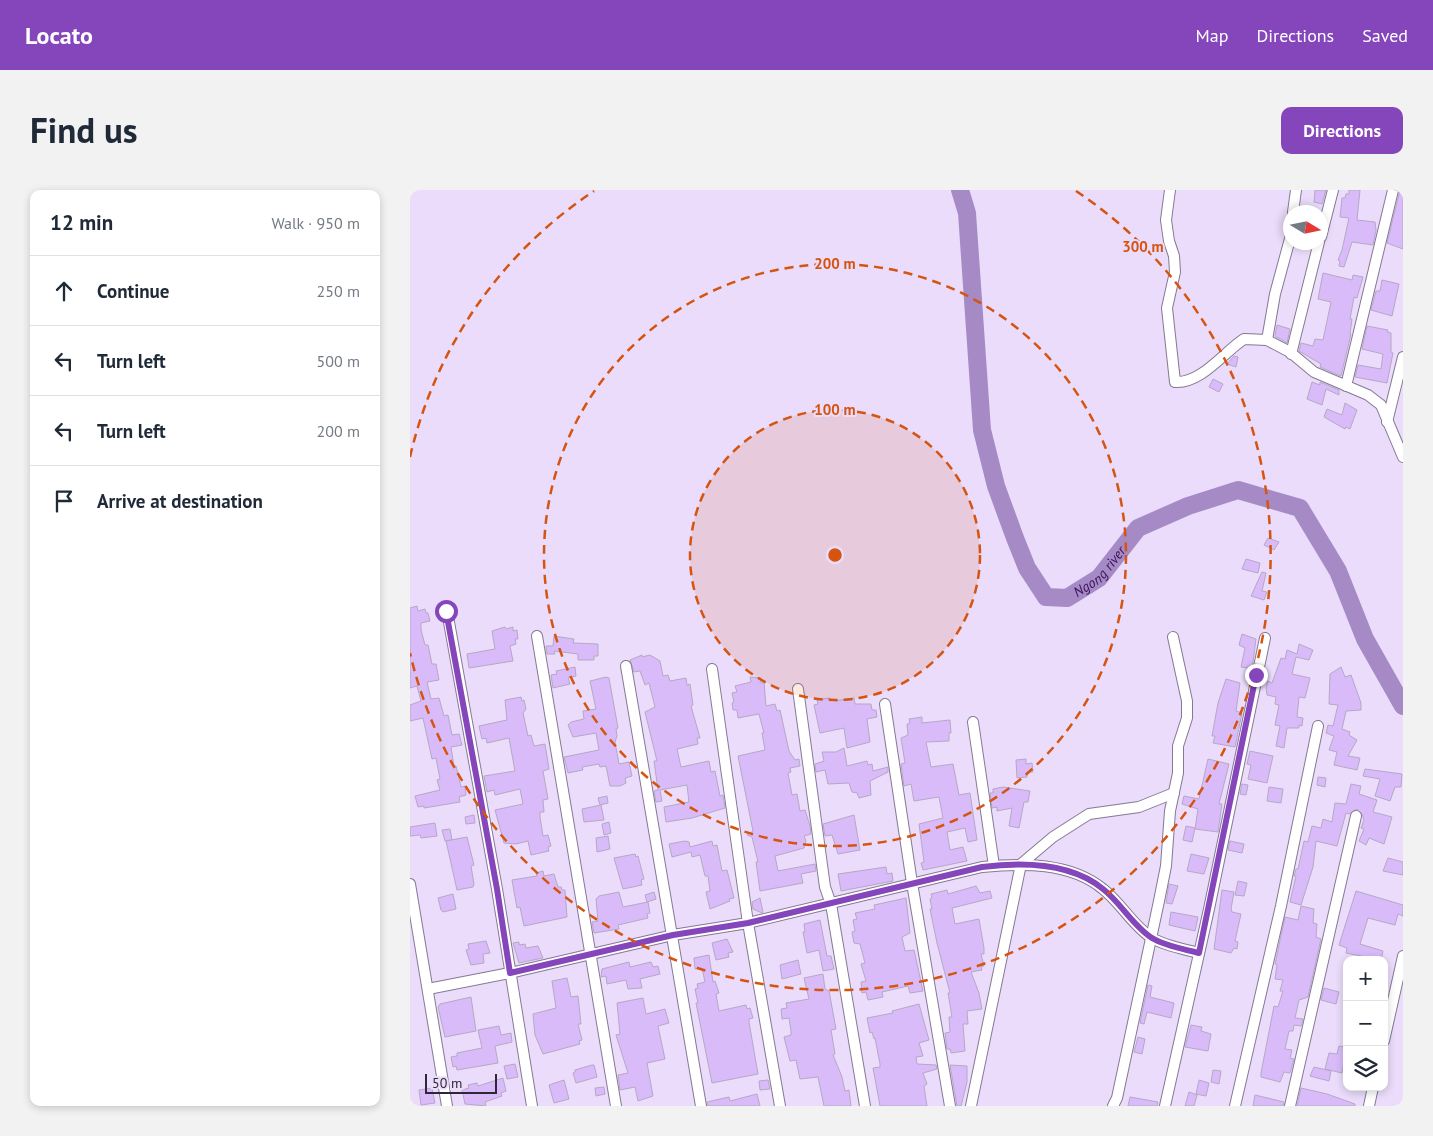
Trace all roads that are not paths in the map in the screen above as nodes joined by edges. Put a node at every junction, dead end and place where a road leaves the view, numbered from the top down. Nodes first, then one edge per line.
1 (1170, 190) edge
2 (1296, 190) edge
3 (1333, 190) edge
4 (1393, 190) edge
5 (1294, 205) edge
6 (1328, 208) edge
7 (1286, 250) edge
8 (1317, 250) edge
9 (1267, 340) junction
10 (1291, 354) junction
11 (1403, 357) edge
12 (1346, 386) junction
13 (1387, 422) junction
14 (1403, 457) edge
15 (446, 611) dead end
16 (538, 636) dead end
17 (1173, 637) dead end
18 (1265, 638) dead end
19 (626, 666) dead end
20 (712, 669) dead end
21 (798, 689) dead end
22 (884, 704) dead end
23 (973, 722) dead end
24 (1318, 726) dead end
25 (1174, 793) junction
26 (1356, 816) dead end
27 (1021, 864) junction
28 (994, 866) junction
29 (912, 883) junction
30 (410, 884) edge
31 (831, 904) junction
32 (748, 923) junction
33 (673, 935) junction
34 (1152, 938) junction
35 (1199, 953) junction
36 (592, 954) junction
37 (1403, 956) edge
38 (510, 973) junction
39 (428, 989) junction
40 (1388, 1023) edge
41 (1373, 1091) edge
42 (447, 1106) edge
43 (532, 1106) edge
44 (616, 1106) edge
45 (701, 1106) edge
46 (780, 1106) edge
47 (865, 1106) edge
48 (950, 1106) edge
49 (971, 1106) edge
50 (1113, 1106) edge
51 (1165, 1106) edge
52 (1235, 1106) edge
53 (1290, 1106) edge
54 (1369, 1106) edge

1 - 9 street
2 - 5 street
3 - 6 street
4 - 12 street
7 - 9 street
8 - 10 street
9 - 10 street
10 - 12 street
11 - 13 street
12 - 13 street
13 - 14 street
15 - 38 street
16 - 36 street
17 - 25 street
18 - 35 street
19 - 33 street
20 - 32 street
21 - 31 street
22 - 29 street
23 - 28 street
24 - 52 street
25 - 27 street
25 - 34 street
26 - 53 street
27 - 28 street
27 - 34 street
27 - 49 street
28 - 29 street
29 - 31 street
29 - 48 street
30 - 39 street
31 - 32 street
31 - 47 street
32 - 33 street
32 - 46 street
33 - 36 street
33 - 45 street
34 - 35 street
34 - 50 street
35 - 51 street
36 - 38 street
36 - 44 street
37 - 40 street
38 - 39 street
38 - 43 street
39 - 42 street
41 - 54 street

